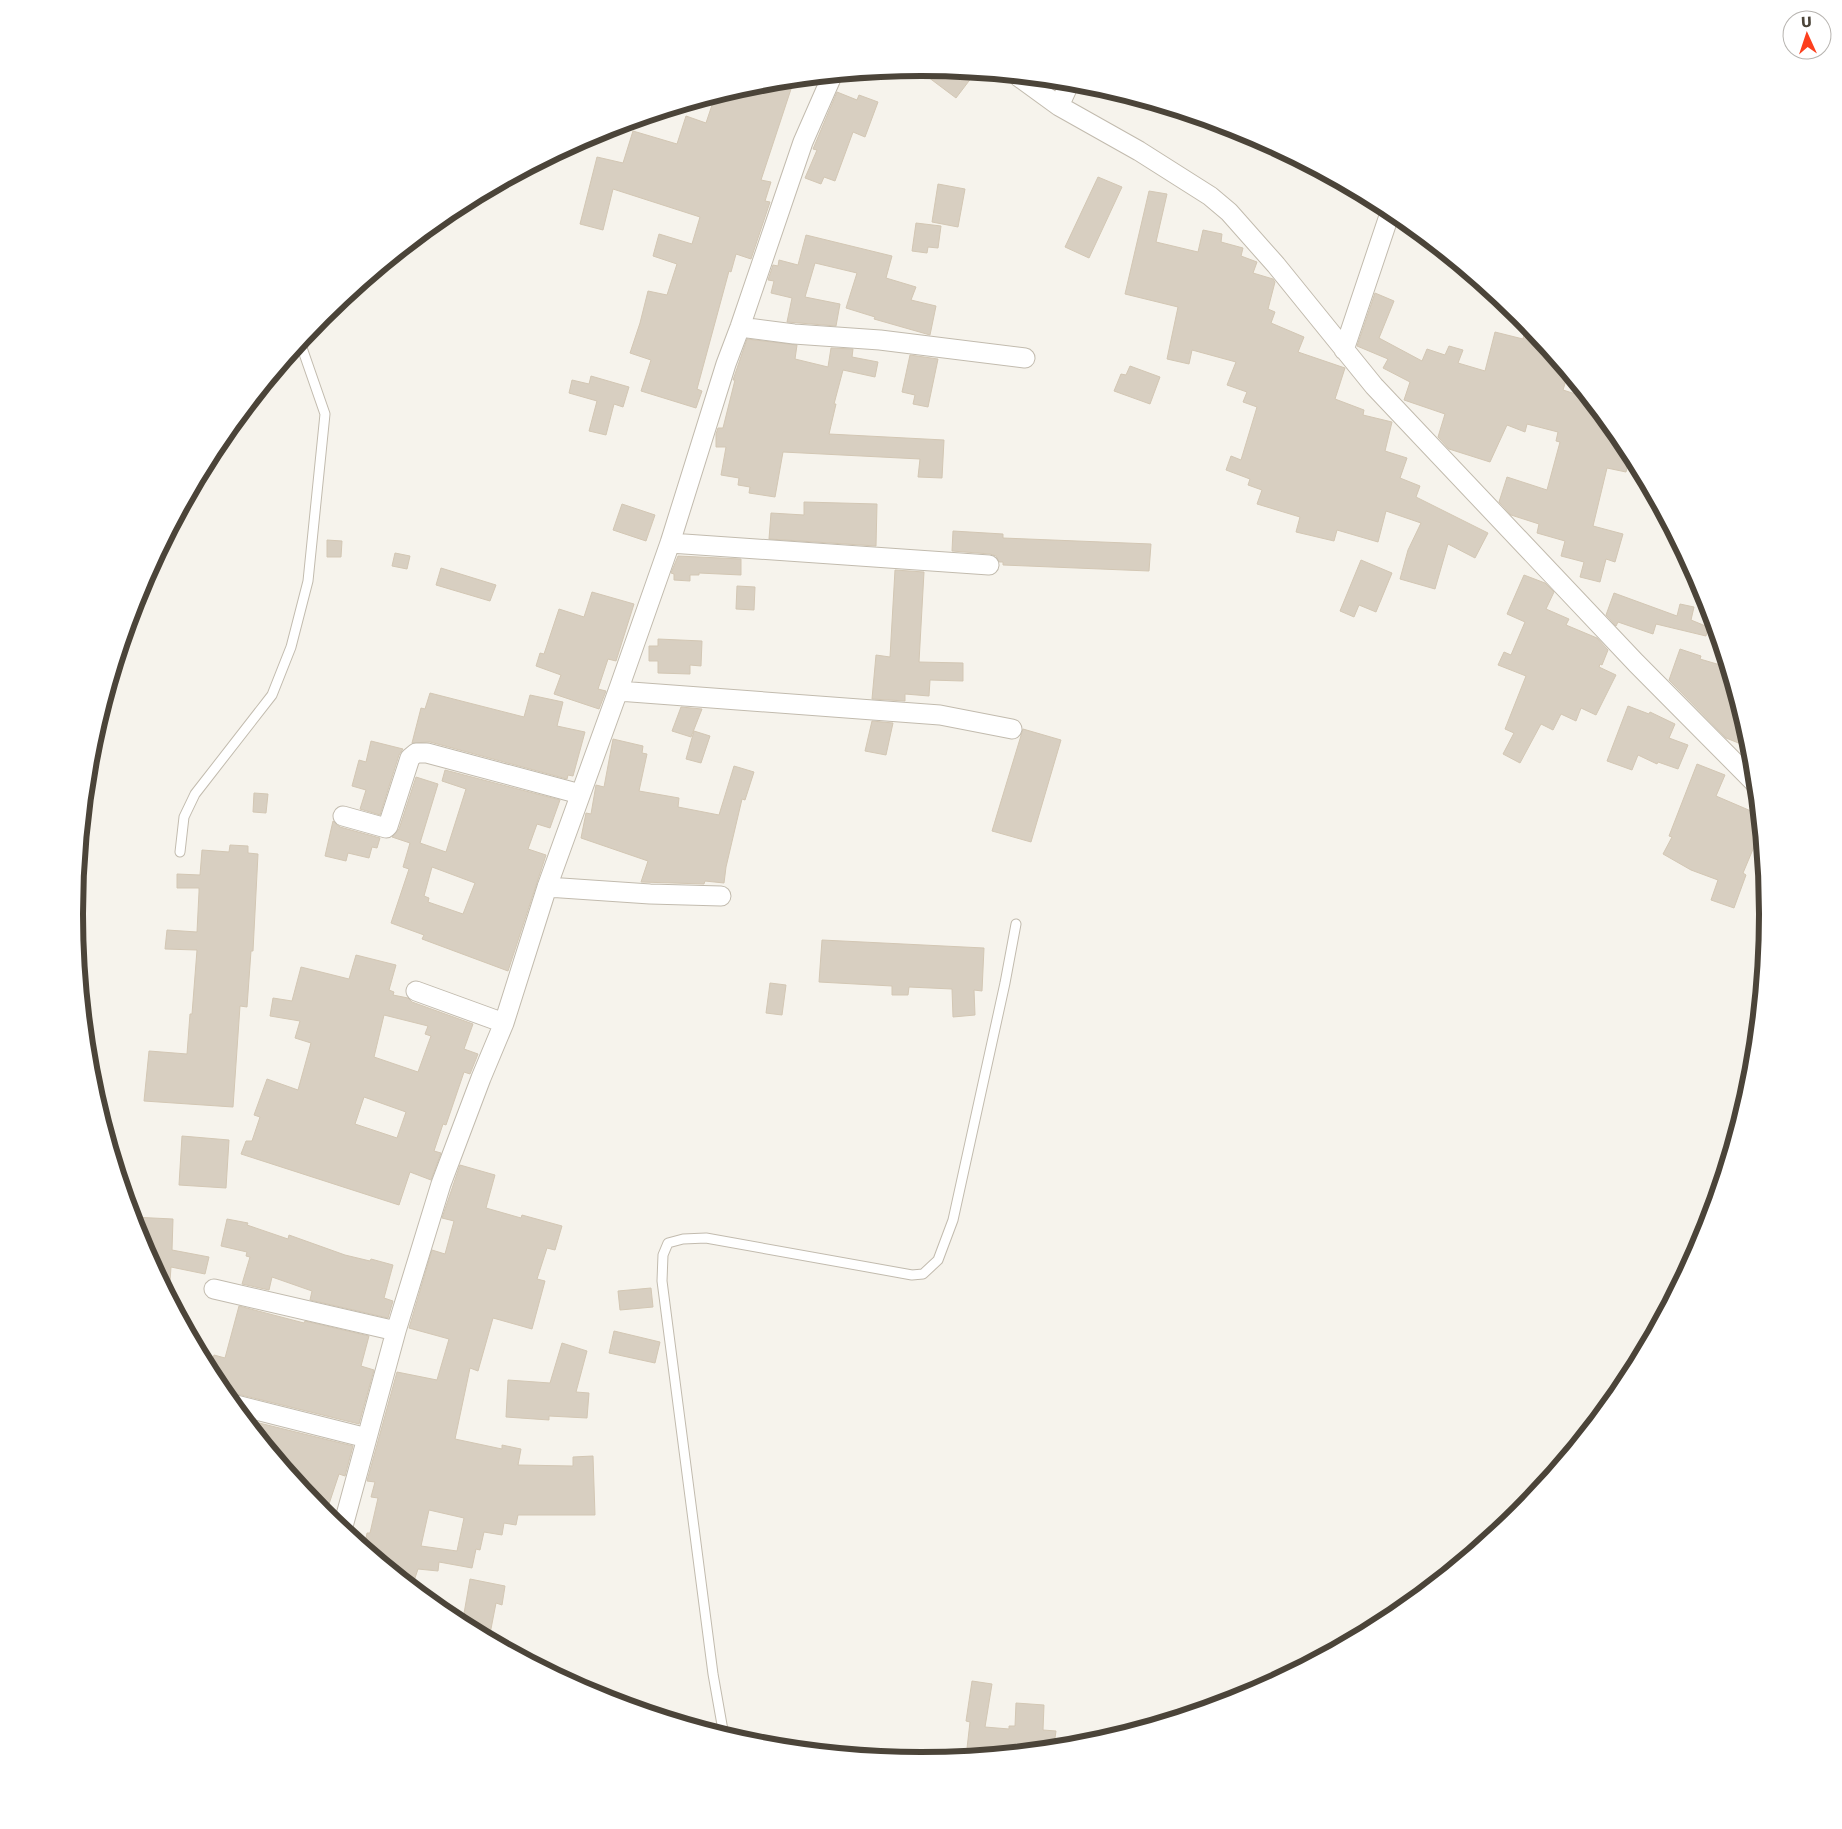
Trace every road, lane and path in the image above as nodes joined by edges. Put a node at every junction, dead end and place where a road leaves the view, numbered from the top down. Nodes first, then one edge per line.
1 (830, 81) edge
2 (1026, 83) edge
3 (1067, 89) edge
4 (1059, 106) junction
5 (1388, 219) edge
6 (740, 327) junction
7 (303, 349) edge
8 (1344, 350) junction
9 (1025, 358) dead end
10 (670, 543) junction
11 (989, 565) dead end
12 (618, 691) junction
13 (1012, 729) dead end
14 (1747, 775) edge
15 (580, 794) junction
16 (343, 816) dead end
17 (180, 852) dead end
18 (546, 886) junction
19 (721, 896) dead end
20 (1016, 924) dead end
21 (416, 991) dead end
22 (504, 1023) junction
23 (214, 1289) dead end
24 (396, 1331) junction
25 (243, 1407) edge
26 (366, 1438) junction
27 (344, 1522) edge
28 (723, 1729) edge

1 - 6 street
2 - 4 street
3 - 4 street
4 - 8 street
5 - 8 street
6 - 9 street
6 - 10 street
7 - 17 lane
8 - 14 street
10 - 11 street
10 - 12 street
12 - 13 street
12 - 15 street
15 - 16 street
15 - 18 street
18 - 19 street
18 - 22 street
20 - 28 lane
21 - 22 street
22 - 24 street
23 - 24 street
24 - 26 street
25 - 26 street
26 - 27 street

